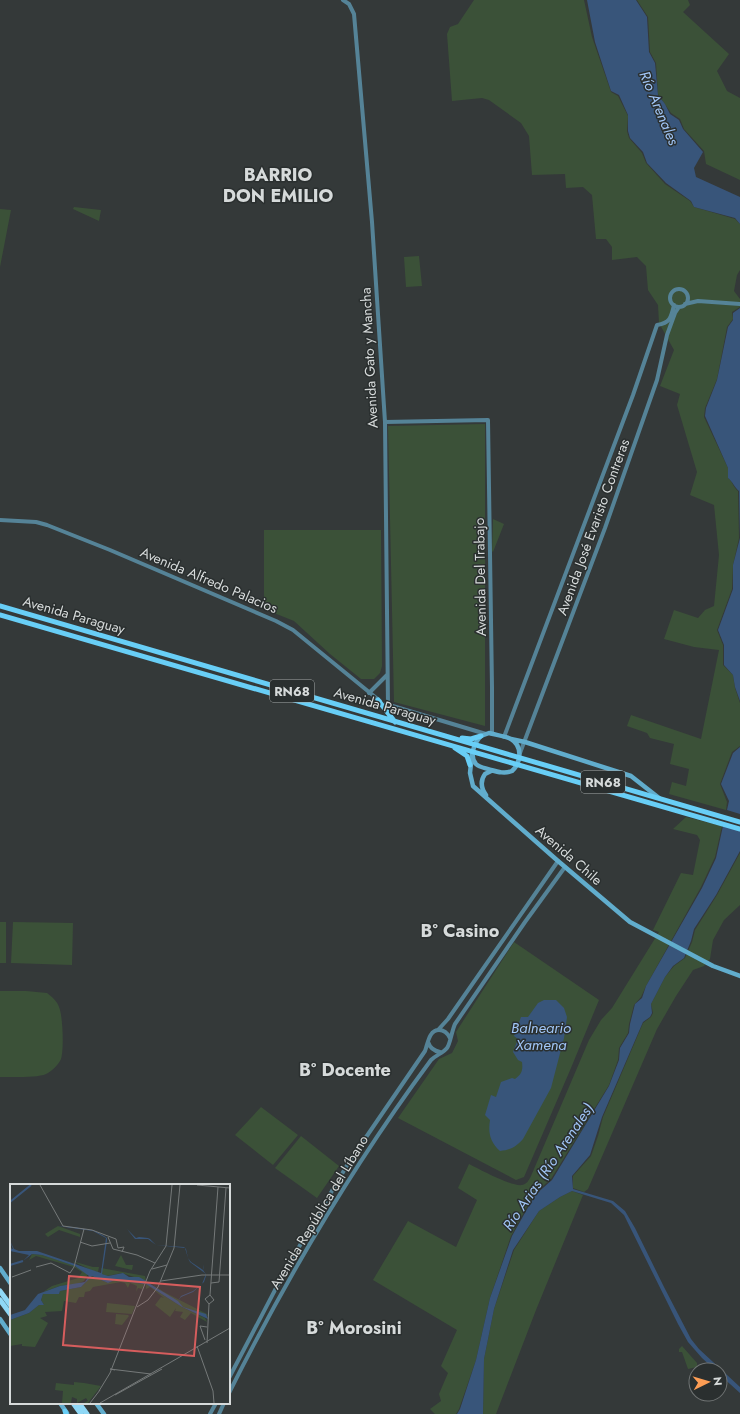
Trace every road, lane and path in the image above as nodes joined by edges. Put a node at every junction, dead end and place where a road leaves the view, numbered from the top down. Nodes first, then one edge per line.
1 (343, 0) edge
2 (686, 294) junction
3 (698, 301) junction
4 (685, 304) junction
5 (740, 304) edge
6 (674, 305) junction
7 (679, 307) junction
8 (385, 422) junction
9 (0, 520) edge
10 (0, 606) edge
11 (0, 614) edge
12 (387, 675) junction
13 (369, 693) junction
14 (378, 700) junction
15 (388, 705) junction
16 (389, 712) junction
17 (395, 722) junction
18 (486, 735) junction
19 (449, 737) junction
20 (504, 737) junction
21 (511, 739) junction
22 (524, 742) junction
23 (475, 744) junction
24 (451, 745) junction
25 (473, 752) junction
26 (520, 755) junction
27 (470, 764) junction
28 (517, 764) junction
29 (494, 771) junction
30 (662, 800) junction
31 (492, 802) junction
32 (686, 810) junction
33 (740, 822) edge
34 (740, 829) edge
35 (558, 861) junction
36 (564, 867) junction
37 (502, 940) junction
38 (509, 945) junction
39 (488, 960) junction
40 (494, 968) junction
41 (740, 976) edge
42 (438, 1030) junction
43 (450, 1038) junction
44 (428, 1042) junction
45 (442, 1052) junction
46 (0, 1268) edge
47 (10, 1283) edge
48 (0, 1291) edge
49 (0, 1300) edge
50 (10, 1305) edge
51 (10, 1314) edge
52 (0, 1320) edge
53 (10, 1334) edge
54 (230, 1376) edge
55 (230, 1391) edge
56 (61, 1404) edge
57 (74, 1404) edge
58 (80, 1404) edge
59 (97, 1404) edge
60 (215, 1404) edge
61 (224, 1404) edge
62 (66, 1413) edge
63 (80, 1414) edge
64 (87, 1414) edge
65 (104, 1414) edge
66 (210, 1414) edge
67 (219, 1414) edge

1 - 8 street, Avenida Gato y Mancha
2 - 3 street
2 - 4 street
2 - 6 street
3 - 4 street
3 - 5 street
4 - 7 street
6 - 7 street
6 - 20 street, Avenida José Evaristo Contreras
7 - 22 street, Avenida José Evaristo Contreras
8 - 12 street, Avenida Gato y Mancha
8 - 18 street, Avenida Del Trabajo
9 - 13 street, Avenida Alfredo Palacios
10 - 17 main road, Avenida Paraguay / RN68
11 - 24 main road, Avenida Paraguay / RN68
12 - 13 street
12 - 15 street, Avenida Gato y Mancha
13 - 14 street, Avenida Alfredo Palacios
14 - 15 street, Avenida Alfredo Palacios
14 - 16 main road
15 - 16 main road
15 - 18 street, Avenida Alfredo Palacios
16 - 17 main road
17 - 19 main road, Avenida Paraguay / RN68
18 - 19 main road
18 - 20 main road
18 - 23 main road
19 - 23 main road, Avenida Paraguay / RN68
20 - 21 main road
21 - 22 main road
21 - 26 main road
22 - 26 street, Avenida José Evaristo Contreras
22 - 30 main road
23 - 25 main road
23 - 26 main road, Avenida Paraguay / RN68
24 - 25 main road, Avenida Paraguay / RN68
24 - 27 main road
25 - 27 main road
25 - 28 main road, Avenida Paraguay / RN68
25 - 29 main road
26 - 28 main road
26 - 30 main road, Avenida Paraguay / RN68
27 - 31 main road, Avenida Chile
28 - 29 main road
28 - 32 main road, Avenida Paraguay / RN68
29 - 31 main road
30 - 32 main road, Avenida Paraguay / RN68
31 - 35 main road, Avenida Chile
32 - 33 main road, Avenida Paraguay / RN68
32 - 34 main road, Avenida Paraguay / RN68
35 - 36 main road, Avenida Chile
35 - 37 street
36 - 38 street
36 - 41 main road, Avenida Chile
37 - 38 street
37 - 39 street
38 - 40 street
39 - 40 street
39 - 42 street
40 - 43 street
42 - 43 street
42 - 44 street
43 - 45 street
44 - 45 street
44 - 54 street, Avenida República del Líbano
45 - 55 street, Avenida República del Líbano
46 - 47 main road
48 - 50 highway
49 - 51 highway
52 - 53 main road
56 - 62 main road
57 - 63 highway
58 - 64 highway
59 - 65 main road
60 - 66 street
61 - 67 street

